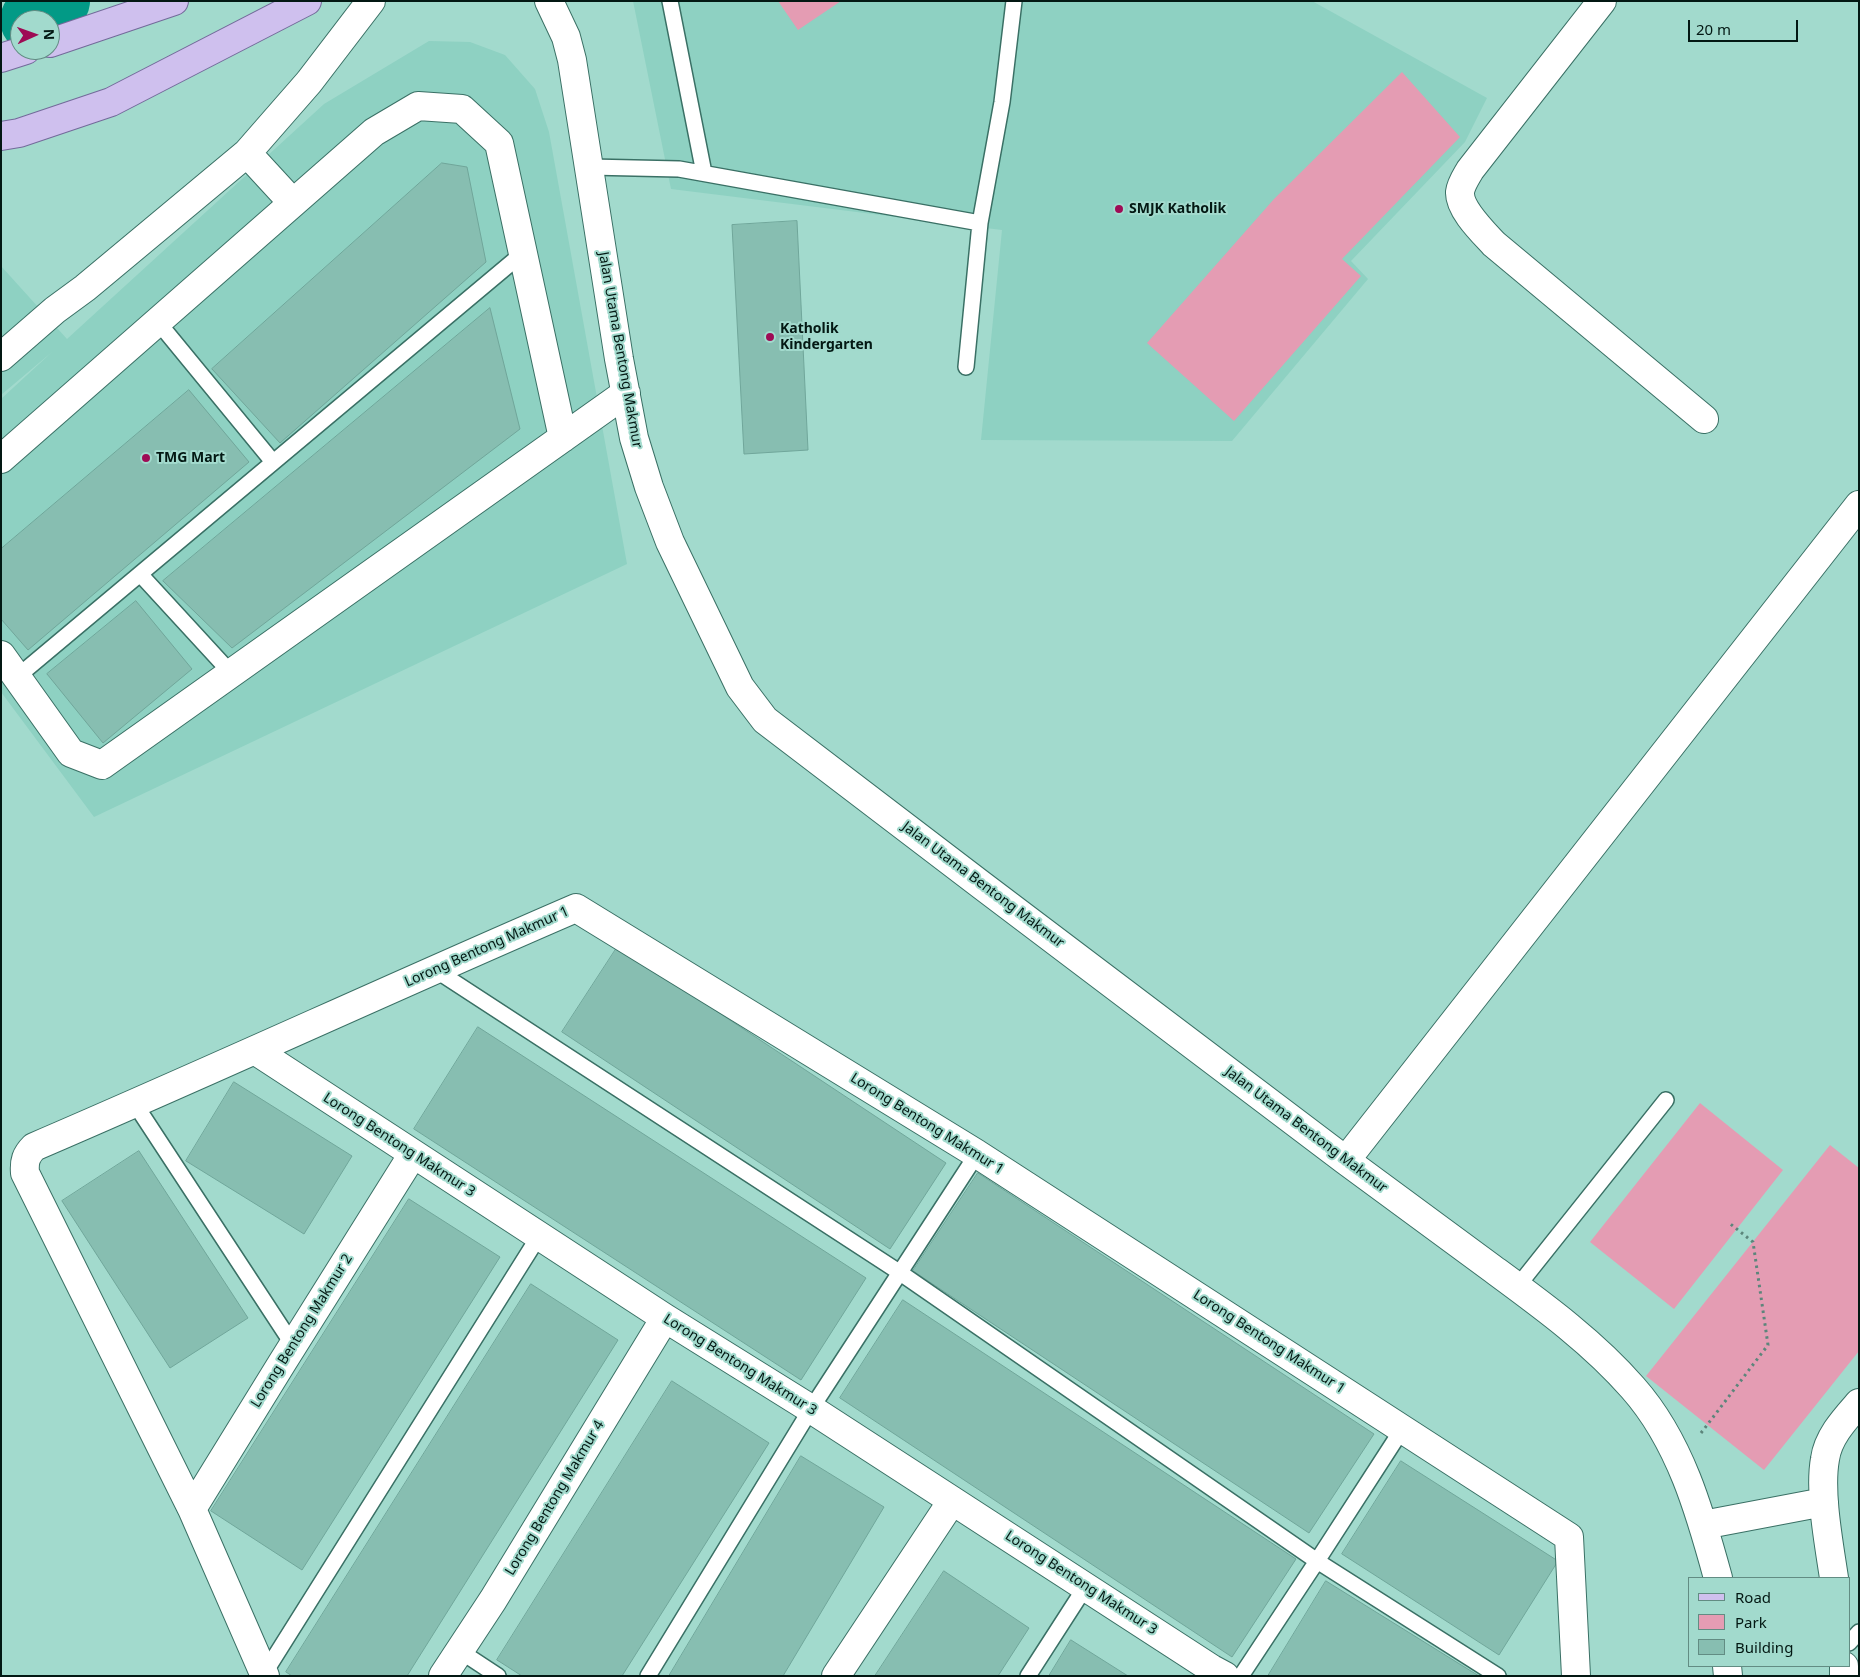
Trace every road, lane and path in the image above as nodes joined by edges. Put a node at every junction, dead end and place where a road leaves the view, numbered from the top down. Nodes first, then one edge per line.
1 (174, 1) edge
2 (307, 1) edge
3 (371, 1) edge
4 (549, 1) edge
5 (670, 1) edge
6 (1014, 1) edge
7 (1602, 1) edge
8 (60, 40) edge
9 (1, 136) edge
10 (247, 153) junction
11 (590, 168) junction
12 (704, 173) junction
13 (294, 203) junction
14 (980, 223) junction
15 (522, 253) junction
16 (158, 322) junction
17 (1, 357) edge
18 (966, 367) dead end
19 (626, 393) junction
20 (1704, 419) dead end
21 (562, 438) junction
22 (1, 459) edge
23 (273, 462) junction
24 (1858, 506) edge
25 (140, 574) junction
26 (1, 655) edge
27 (231, 673) junction
28 (17, 677) junction
29 (434, 970) junction
30 (256, 1051) junction
31 (1666, 1100) dead end
32 (136, 1104) junction
33 (413, 1154) junction
34 (977, 1154) junction
35 (1346, 1160) junction
36 (1728, 1222) dead end
37 (539, 1236) junction
38 (899, 1272) junction
39 (1517, 1287) junction
40 (665, 1318) junction
41 (292, 1345) junction
42 (1859, 1403) edge
43 (812, 1409) junction
44 (1403, 1428) junction
45 (1679, 1461) junction
46 (952, 1501) junction
47 (1824, 1502) junction
48 (192, 1509) junction
49 (1703, 1525) junction
50 (1317, 1561) junction
51 (1718, 1577) edge
52 (1834, 1577) edge
53 (1086, 1586) junction
54 (1859, 1632) edge
55 (1850, 1643) edge
56 (460, 1651) junction
57 (1215, 1674) edge
58 (265, 1675) edge
59 (443, 1676) edge
60 (498, 1676) edge
61 (648, 1676) edge
62 (836, 1676) edge
63 (1028, 1676) edge
64 (1240, 1676) edge
65 (1498, 1676) edge
66 (1576, 1676) edge

1 - 8 main road
2 - 9 main road
3 - 10 street
4 - 11 street, Jalan Utama Bentong Makmur
5 - 12 lane
6 - 14 lane
7 - 20 street
10 - 13 street
10 - 17 street
11 - 12 lane
11 - 19 street, Jalan Utama Bentong Makmur
12 - 14 lane
13 - 15 street
13 - 16 street
14 - 18 lane
15 - 21 street
15 - 23 lane
16 - 22 street
16 - 23 lane
19 - 21 street
19 - 35 street, Jalan Utama Bentong Makmur
21 - 27 street
23 - 25 lane
24 - 35 street
25 - 27 lane
25 - 28 lane
26 - 28 street
27 - 28 street
29 - 30 street, Lorong Bentong Makmur 1
29 - 34 street, Lorong Bentong Makmur 1
29 - 38 lane
30 - 32 street, Lorong Bentong Makmur 1
30 - 33 street, Lorong Bentong Makmur 3
31 - 39 lane
32 - 41 lane
32 - 48 street, Lorong Bentong Makmur 1
33 - 37 street, Lorong Bentong Makmur 3
33 - 41 street, Lorong Bentong Makmur 2
34 - 38 lane
34 - 44 street, Lorong Bentong Makmur 1
35 - 39 street, Jalan Utama Bentong Makmur
36 - 45 path
37 - 40 street, Lorong Bentong Makmur 3
37 - 58 lane
38 - 43 lane
38 - 50 lane
39 - 45 street, Jalan Utama Bentong Makmur
40 - 43 street, Lorong Bentong Makmur 3
40 - 56 street, Lorong Bentong Makmur 4
41 - 48 street, Lorong Bentong Makmur 2
42 - 47 street
43 - 46 street, Lorong Bentong Makmur 3
43 - 61 lane
44 - 50 lane
44 - 66 street, Lorong Bentong Makmur 1
45 - 49 street, Jalan Utama Bentong Makmur
46 - 53 street, Lorong Bentong Makmur 3
46 - 62 street
47 - 49 street
47 - 52 street
48 - 58 street, Lorong Bentong Makmur 1
49 - 51 street, Jalan Utama Bentong Makmur
50 - 64 lane
50 - 65 lane
53 - 57 street, Lorong Bentong Makmur 3
53 - 63 lane
54 - 55 lane
56 - 59 street, Lorong Bentong Makmur 4
56 - 60 lane

